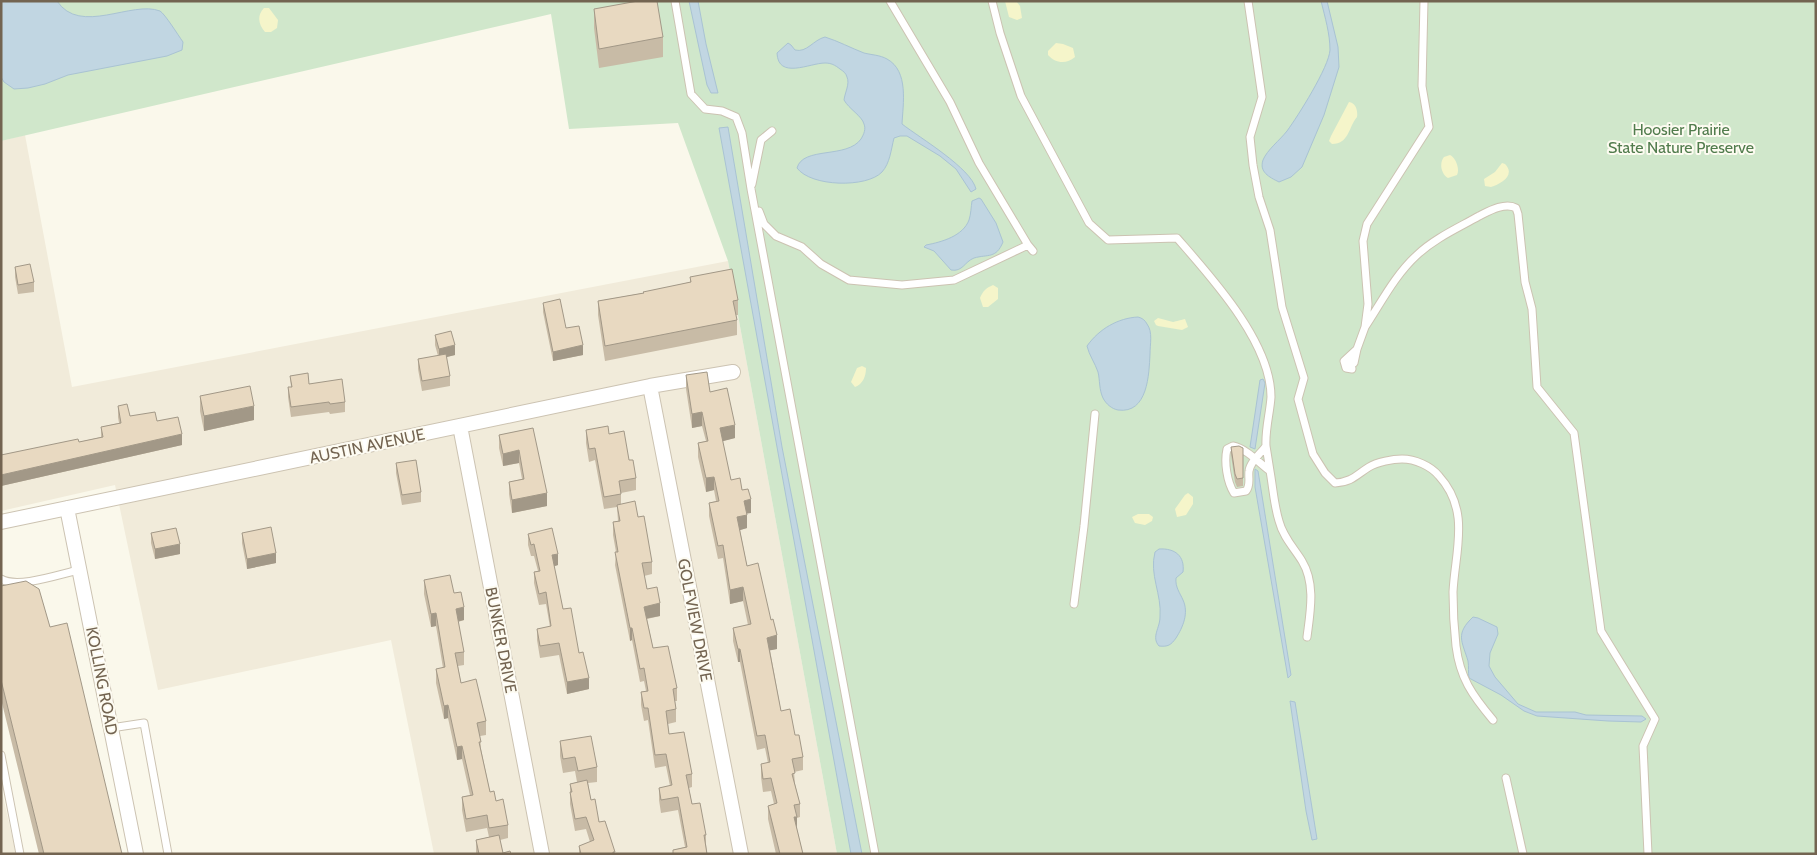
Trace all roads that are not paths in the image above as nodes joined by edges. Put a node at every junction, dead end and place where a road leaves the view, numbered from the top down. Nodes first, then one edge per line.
1 (674, 1) edge
2 (890, 1) edge
3 (992, 1) edge
4 (1248, 1) edge
5 (1424, 1) edge
6 (772, 131) dead end
7 (751, 189) junction
8 (1365, 327) junction
9 (1357, 349) dead end
10 (733, 372) dead end
11 (650, 386) junction
12 (1095, 414) dead end
13 (460, 426) junction
14 (1266, 446) junction
15 (1255, 460) junction
16 (1270, 471) junction
17 (67, 508) junction
18 (1, 522) edge
19 (79, 570) junction
20 (1, 579) edge
21 (1074, 604) dead end
22 (1307, 638) dead end
23 (1493, 720) dead end
24 (111, 728) junction
25 (1, 755) edge
26 (1506, 778) dead end
27 (20, 854) edge
28 (136, 854) edge
29 (168, 854) edge
30 (542, 854) edge
31 (741, 854) edge
32 (875, 854) edge
33 (1523, 854) edge
34 (1648, 854) edge

1 - 7 lane
2 - 7 lane
3 - 14 lane
4 - 23 lane
5 - 8 lane
6 - 7 lane
7 - 32 lane
8 - 9 lane
8 - 34 lane
10 - 11 street, AUSTIN AVENUE
11 - 13 street, AUSTIN AVENUE
11 - 31 street, GOLFVIEW DRIVE
12 - 21 lane
13 - 17 street, AUSTIN AVENUE
13 - 30 street, BUNKER DRIVE
14 - 15 lane
14 - 16 lane
15 - 15 lane
15 - 16 lane
16 - 22 lane
17 - 18 street, AUSTIN AVENUE
17 - 19 street, KOLLING ROAD
19 - 20 lane
19 - 24 street, KOLLING ROAD
24 - 28 street, KOLLING ROAD
24 - 29 lane
25 - 27 lane
26 - 33 lane

